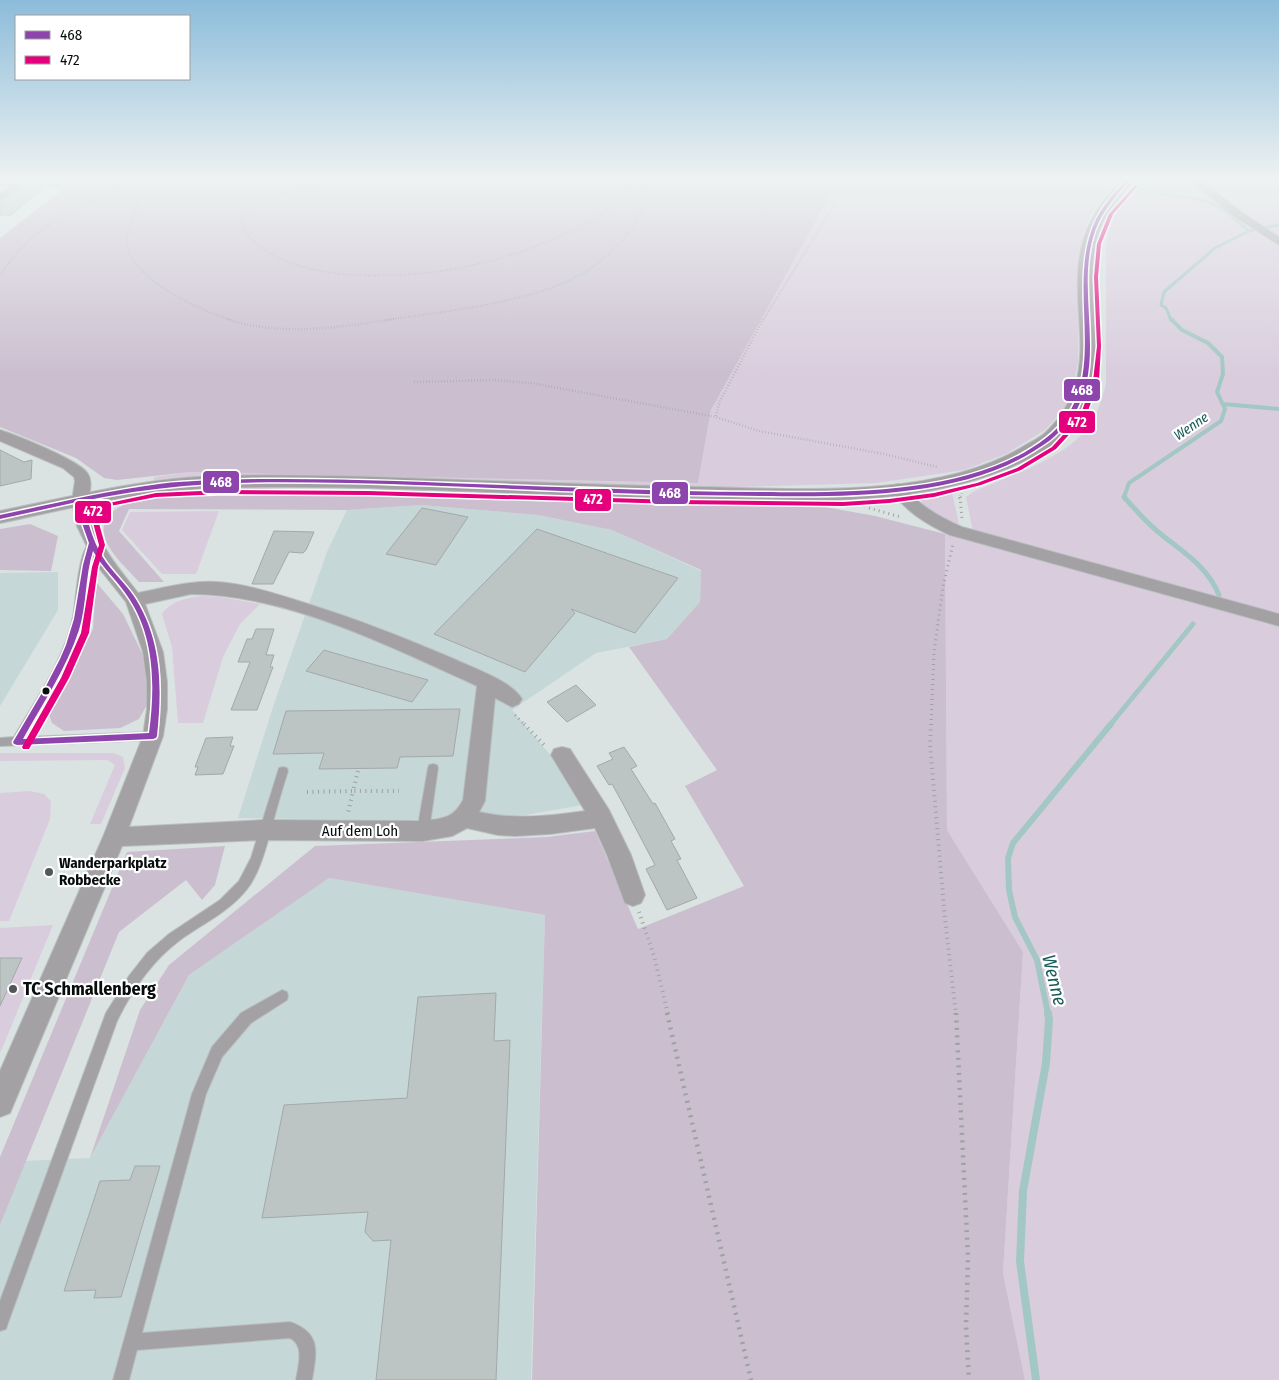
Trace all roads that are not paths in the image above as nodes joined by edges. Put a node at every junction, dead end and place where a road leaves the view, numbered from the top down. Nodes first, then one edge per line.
1 (1089, 243) edge
2 (0, 435) edge
3 (898, 489) junction
4 (80, 501) junction
5 (0, 518) edge
6 (92, 544) junction
7 (134, 600) junction
8 (1279, 620) edge
9 (487, 682) junction
10 (510, 698) road end
11 (153, 736) junction
12 (0, 742) edge
13 (17, 742) junction
14 (562, 755) road end
15 (433, 768) dead end
16 (282, 770) dead end
17 (601, 817) junction
18 (465, 818) junction
19 (264, 830) junction
20 (423, 830) junction
21 (114, 837) junction
22 (633, 896) road end
23 (282, 996) dead end
24 (0, 1103) edge
25 (0, 1323) edge
26 (132, 1342) junction
27 (121, 1380) edge
28 (304, 1380) edge

1 - 3 street
2 - 4 street
3 - 4 street
3 - 8 street
4 - 5 street
4 - 6 street
6 - 7 street
6 - 13 lane
7 - 9 street
7 - 11 street
9 - 10 street
9 - 18 street
11 - 13 lane
11 - 21 street
12 - 13 lane
14 - 17 street
15 - 20 lane
16 - 19 lane
17 - 18 street
17 - 22 street
18 - 20 street, Auf dem Loh
19 - 20 street, Auf dem Loh
19 - 21 street, Auf dem Loh
19 - 25 lane
21 - 24 street
23 - 26 lane
26 - 27 lane
26 - 28 lane

